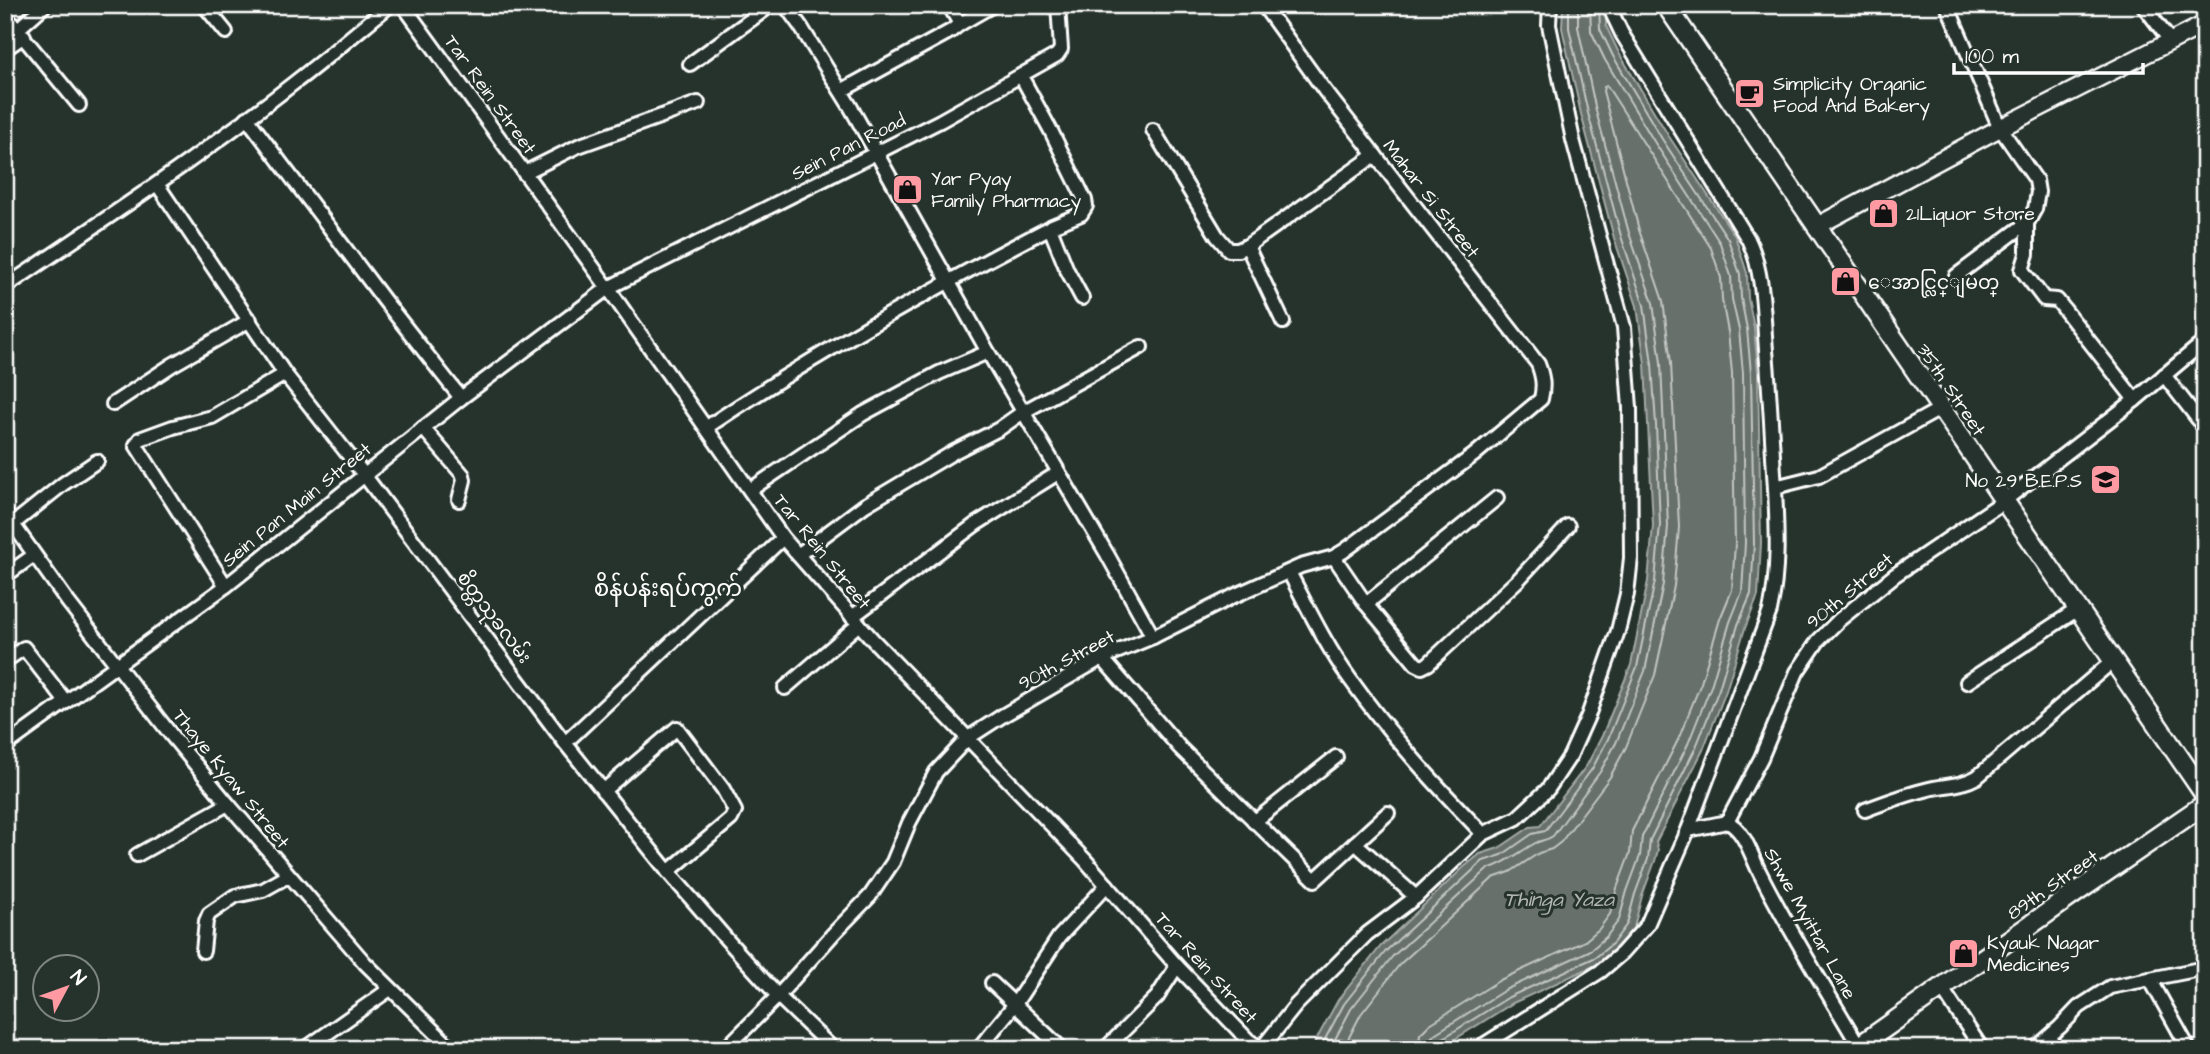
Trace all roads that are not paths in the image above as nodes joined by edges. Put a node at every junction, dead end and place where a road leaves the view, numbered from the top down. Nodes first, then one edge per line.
1 (45, 5) edge
2 (204, 5) edge
3 (390, 5) edge
4 (403, 5) edge
5 (771, 5) edge
6 (785, 5) edge
7 (949, 5) edge
8 (993, 5) edge
9 (1058, 5) edge
10 (1263, 5) edge
11 (1549, 5) edge
12 (1611, 5) edge
13 (1947, 5) edge
14 (2143, 5) edge
15 (1668, 6) edge
16 (5, 15) edge
17 (960, 23) junction
18 (2205, 24) edge
19 (21, 32) junction
20 (226, 32) dead end
21 (2171, 41) junction
22 (5, 49) edge
23 (690, 64) dead end
24 (1021, 76) junction
25 (841, 92) junction
26 (698, 103) dead end
27 (79, 105) dead end
28 (247, 118) junction
29 (2000, 128) junction
30 (1153, 130) dead end
31 (877, 153) junction
32 (1375, 155) junction
33 (524, 173) junction
34 (157, 184) junction
35 (2027, 223) junction
36 (1817, 226) junction
37 (1051, 227) junction
38 (1247, 246) junction
39 (1956, 276) dead end
40 (948, 280) junction
41 (5, 287) edge
42 (608, 288) junction
43 (1082, 298) dead end
44 (250, 320) junction
45 (1283, 322) dead end
46 (2205, 341) edge
47 (1142, 347) dead end
48 (988, 352) junction
49 (285, 374) junction
50 (2164, 374) junction
51 (461, 398) junction
52 (2135, 400) junction
53 (113, 404) dead end
54 (1940, 409) junction
55 (1023, 412) junction
56 (1524, 415) joint
57 (707, 427) junction
58 (423, 428) junction
59 (2205, 428) edge
60 (97, 461) dead end
61 (1058, 473) junction
62 (365, 475) junction
63 (1775, 487) junction
64 (750, 490) junction
65 (1497, 498) dead end
66 (459, 500) dead end
67 (2004, 501) junction
68 (5, 513) edge
69 (13, 524) junction
70 (1568, 526) dead end
71 (783, 538) junction
72 (34, 555) junction
73 (798, 555) junction
74 (1334, 557) junction
75 (1289, 572) junction
76 (5, 576) edge
77 (226, 586) junction
78 (1366, 604) junction
79 (2078, 609) junction
80 (855, 621) junction
81 (1153, 637) junction
82 (1102, 658) junction
83 (2114, 660) junction
84 (5, 661) edge
85 (118, 664) junction
86 (1967, 682) dead end
87 (785, 688) dead end
88 (66, 702) junction
89 (968, 738) junction
90 (565, 743) junction
91 (5, 746) edge
92 (1336, 757) dead end
93 (603, 791) junction
94 (2205, 795) edge
95 (228, 804) junction
96 (2205, 804) edge
97 (1865, 810) dead end
98 (1388, 813) dead end
99 (1254, 822) junction
100 (1727, 822) junction
101 (1688, 830) junction
102 (1483, 834) junction
103 (1355, 843) junction
104 (137, 855) dead end
105 (668, 872) junction
106 (288, 876) junction
107 (1107, 885) junction
108 (1416, 897) junction
109 (203, 951) dead end
110 (1177, 966) junction
111 (2205, 968) edge
112 (2150, 979) junction
113 (992, 983) dead end
114 (1941, 987) junction
115 (390, 989) junction
116 (778, 996) junction
117 (1015, 1004) junction
118 (1857, 1048) edge
119 (305, 1049) edge
120 (452, 1049) edge
121 (725, 1049) edge
122 (833, 1049) edge
123 (978, 1049) edge
124 (1062, 1049) edge
125 (1105, 1049) edge
126 (1261, 1049) edge
127 (1477, 1049) edge
128 (1982, 1049) edge
129 (2035, 1049) edge
130 (2189, 1049) edge

1 - 19 street
2 - 20 street
3 - 28 street
4 - 33 street, Tar Rein Street
5 - 23 street
6 - 25 street
7 - 17 street
8 - 17 street
9 - 24 street, Sein Pan Road
10 - 32 street, Mahar Si Street
11 - 102 street
12 - 63 street
13 - 29 street
14 - 21 street
15 - 36 main road, 35th Street
16 - 19 street
17 - 25 street
18 - 21 street
19 - 22 street
19 - 27 street
21 - 29 street
24 - 31 street, Sein Pan Road
24 - 37 street
25 - 31 street
26 - 33 street
28 - 34 street
28 - 51 street
29 - 35 street
29 - 36 street
30 - 38 street
31 - 40 street
31 - 42 street, Sein Pan Road
32 - 38 street
32 - 56 street, Mahar Si Street
33 - 42 street, Tar Rein Street
34 - 41 street
34 - 44 street, စိတ္တသုခလမ်း
35 - 39 street
35 - 52 street
36 - 54 main road, 35th Street
37 - 40 street
37 - 43 street
38 - 45 street
40 - 48 street
40 - 57 street
42 - 51 street, Sein Pan Main Street
42 - 57 street, Tar Rein Street
44 - 49 street, စိတ္တသုခလမ်း
44 - 53 street
46 - 50 street, 90th Street
47 - 55 street
48 - 55 street
48 - 64 street
49 - 62 street, စိတ္တသုခလမ်း
49 - 77 street
50 - 52 street, 90th Street
50 - 59 street
51 - 58 street, Sein Pan Main Street
52 - 67 street, 90th Street
54 - 63 street
54 - 67 main road, 35th Street
55 - 61 street
55 - 73 street
56 - 74 street, 90th Street
57 - 64 street, Tar Rein Street
58 - 62 street, Sein Pan Main Street
58 - 66 street
60 - 69 street
61 - 80 street
61 - 81 street
62 - 77 street, Sein Pan Main Street
62 - 90 street, စိတ္တသုခလမ်း
63 - 101 street
64 - 71 street, Tar Rein Street
65 - 78 street
67 - 79 main road, 35th Street
67 - 100 street, 90th Street
68 - 69 street, Thaye Kyaw Street
69 - 72 street, Thaye Kyaw Street
70 - 78 street
71 - 73 street, Tar Rein Street
71 - 90 street
72 - 76 street
72 - 85 street, Thaye Kyaw Street
73 - 80 street, Tar Rein Street
74 - 75 street, 90th Street
74 - 78 street
75 - 81 street, 90th Street
75 - 102 street
77 - 85 street, Sein Pan Main Street
79 - 83 main road, 35th Street
79 - 86 street
80 - 87 street
80 - 89 street, Tar Rein Street
81 - 82 street, 90th Street
82 - 89 street, 90th Street
82 - 99 street
83 - 94 main road, 35th Street
83 - 97 street
84 - 88 street
85 - 88 street, Sein Pan Main Street
85 - 95 street, Thaye Kyaw Street
88 - 91 street, Sein Pan Main Street
89 - 107 street, Tar Rein Street
89 - 116 street, 90th Street
90 - 93 street, စိတ္တသုခလမ်း
92 - 99 street
93 - 105 street, စိတ္တသုခလမ်း
93 - 105 street
95 - 104 street
95 - 106 street, Thaye Kyaw Street
96 - 114 main road, 89th Street
98 - 103 street
99 - 103 street
100 - 101 street
100 - 118 street, Shwe Myittar Lane
101 - 127 street
102 - 108 street
103 - 108 street
105 - 116 street, စိတ္တသုခလမ်း
106 - 109 street
106 - 115 street, Thaye Kyaw Street
107 - 110 street, Tar Rein Street
107 - 117 street
108 - 126 street
110 - 125 street
110 - 126 street, Tar Rein Street
111 - 112 street
112 - 129 street
112 - 130 street
113 - 117 street
114 - 118 main road, 89th Street
114 - 128 street
115 - 119 street
115 - 120 street, Thaye Kyaw Street
116 - 121 street, 90th Street
116 - 122 street, စိတ္တသုခလမ်း
117 - 123 street
117 - 124 street

